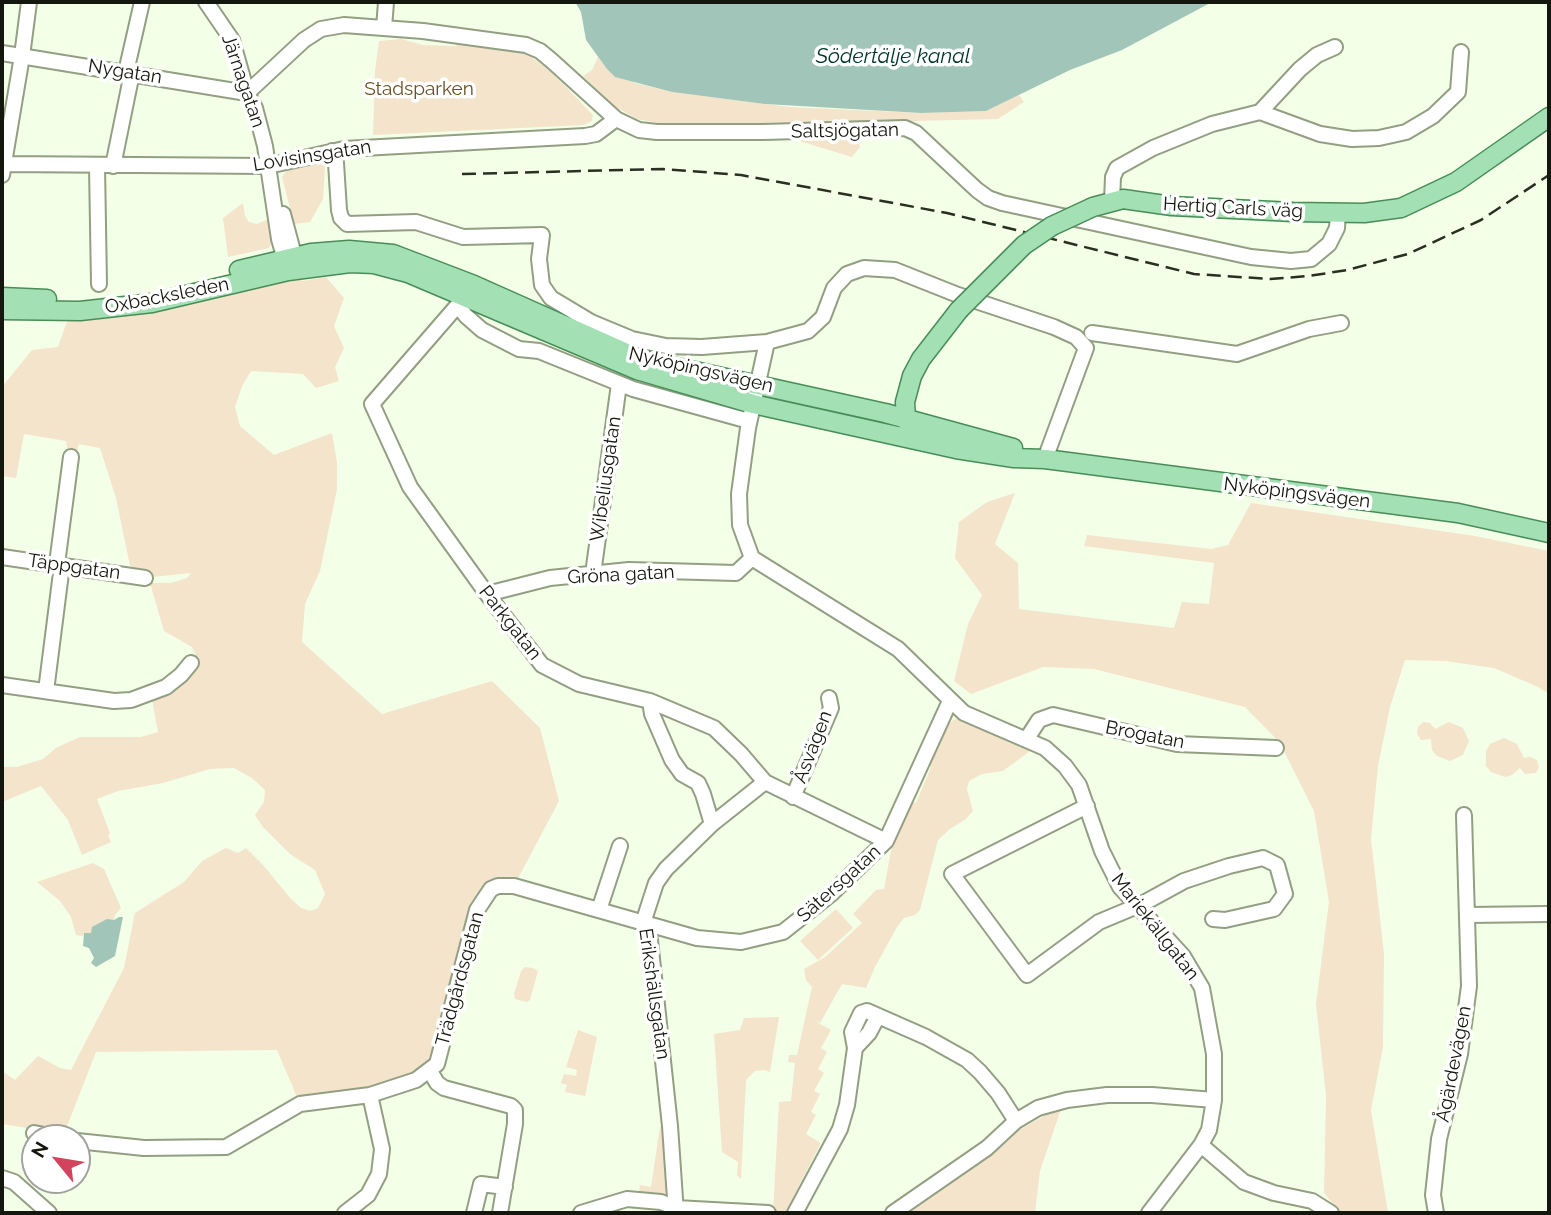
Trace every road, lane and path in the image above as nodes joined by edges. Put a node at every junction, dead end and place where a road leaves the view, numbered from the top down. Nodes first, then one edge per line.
1 (29, 2) edge
2 (142, 2) edge
3 (206, 2) edge
4 (386, 2) edge
5 (384, 28) junction
6 (1335, 47) dead end
7 (1461, 52) dead end
8 (2, 53) edge
9 (22, 55) junction
10 (129, 72) junction
11 (247, 93) junction
12 (1260, 112) junction
13 (1549, 117) edge
14 (616, 119) junction
15 (332, 151) junction
16 (97, 166) junction
17 (113, 166) junction
18 (268, 166) junction
19 (2, 170) edge
20 (1112, 201) junction
21 (1338, 212) junction
22 (291, 264) junction
23 (99, 284) dead end
24 (466, 296) junction
25 (2, 297) edge
26 (958, 302) junction
27 (2, 310) edge
28 (1341, 323) dead end
29 (1092, 333) dead end
30 (939, 334) junction
31 (766, 342) junction
32 (757, 383) junction
33 (619, 384) junction
34 (907, 393) junction
35 (751, 412) junction
36 (885, 413) junction
37 (906, 419) junction
38 (877, 432) junction
39 (917, 441) junction
40 (71, 457) dead end
41 (1045, 459) junction
42 (1549, 533) edge
43 (2, 557) edge
44 (752, 558) junction
45 (59, 565) junction
46 (593, 574) junction
47 (145, 578) dead end
48 (487, 594) junction
49 (191, 663) dead end
50 (2, 685) edge
51 (46, 691) junction
52 (829, 698) dead end
53 (650, 701) junction
54 (950, 701) junction
55 (1026, 740) junction
56 (1276, 748) dead end
57 (765, 782) junction
58 (793, 797) junction
59 (1087, 806) junction
60 (1464, 815) dead end
61 (712, 824) junction
62 (886, 841) junction
63 (620, 846) dead end
64 (491, 889) joint
65 (1137, 906) junction
66 (599, 910) junction
67 (1549, 914) edge
68 (1468, 915) junction
69 (1213, 919) dead end
70 (643, 923) junction
71 (430, 1071) junction
72 (370, 1095) junction
73 (1214, 1100) junction
74 (1016, 1121) junction
75 (91, 1142) edge
76 (1201, 1145) junction
77 (2, 1178) edge
78 (505, 1187) junction
79 (676, 1210) edge
80 (49, 1213) edge
81 (345, 1213) edge
82 (474, 1213) edge
83 (500, 1213) edge
84 (581, 1213) edge
85 (768, 1213) edge
86 (795, 1213) edge
87 (893, 1213) edge
88 (1149, 1213) edge
89 (1331, 1213) edge
90 (1436, 1213) edge

1 - 9 street
2 - 10 street
3 - 11 street, Järnagatan
4 - 5 street
5 - 11 street, Saltsjögatan
5 - 14 street, Saltsjögatan
6 - 12 street
7 - 12 street
8 - 9 street, Nygatan
9 - 10 street, Nygatan
9 - 19 street
10 - 11 street, Nygatan
10 - 17 street
11 - 18 street, Järnagatan
12 - 20 street
13 - 21 main road, Hertig Carls väg
14 - 15 street, Lovisinsgatan
14 - 21 street, Saltsjögatan
15 - 18 street, Lovisinsgatan
15 - 31 street
16 - 17 street, Lovisinsgatan
16 - 19 street, Lovisinsgatan
16 - 23 street
17 - 18 street, Lovisinsgatan
18 - 22 street, Järnagatan
20 - 21 main road, Hertig Carls väg
20 - 26 main road, Hertig Carls väg, bridge
22 - 24 main road, Nyköpingsvägen
22 - 25 main road, Oxbacksleden
22 - 27 main road, Oxbacksleden
24 - 32 main road, Nyköpingsvägen
24 - 33 street, Nyköpingsvägen
24 - 35 main road, Nyköpingsvägen
24 - 48 street, Parkgatan
26 - 30 main road, Hertig Carls väg
26 - 31 street
26 - 41 street
28 - 29 street
30 - 34 main road, Hertig Carls väg
30 - 37 main road, Hertig Carls väg
31 - 32 street
32 - 35 street
32 - 36 main road, Nyköpingsvägen
33 - 35 street, Nyköpingsvägen
33 - 46 street, Wibeliusgatan
34 - 36 main road, Hertig Carls väg
34 - 37 main road, Hertig Carls väg
35 - 38 main road, Nyköpingsvägen
35 - 44 street
36 - 37 main road, Nyköpingsvägen
37 - 38 main road
37 - 39 main road, Hertig Carls väg
37 - 41 main road, Nyköpingsvägen
38 - 39 main road, Nyköpingsvägen
39 - 41 main road, Nyköpingsvägen
40 - 45 street
41 - 42 main road, Nyköpingsvägen
43 - 45 street, Täppgatan
44 - 46 street, Gröna gatan
44 - 54 street, Mariekällgatan
45 - 47 street, Täppgatan
45 - 51 street
46 - 48 street, Gröna gatan
48 - 53 street, Parkgatan
49 - 51 street
50 - 51 street
52 - 58 street, Åsvägen
53 - 57 street, Parkgatan
53 - 61 street
54 - 55 street, Mariekällgatan
54 - 62 street, Sätersgatan
55 - 56 street, Brogatan
55 - 59 street, Mariekällgatan
57 - 58 street, Parkgatan
57 - 61 street, Erikshällsgatan
58 - 62 street, Parkgatan
59 - 65 street, Mariekällgatan
59 - 65 street
60 - 68 street, Ågärdevägen
61 - 70 street, Erikshällsgatan
62 - 70 street, Sätersgatan
63 - 66 street
64 - 66 street, Sätersgatan
64 - 71 street, Trädgårdsgatan
65 - 69 street
65 - 73 street, Mariekällgatan
66 - 70 street, Sätersgatan
67 - 68 street
68 - 90 street, Ågärdevägen
70 - 79 street, Erikshällsgatan
71 - 72 street
71 - 78 street
72 - 75 street
72 - 81 street
73 - 74 street
73 - 76 street, Mariekällgatan
74 - 86 street
74 - 87 street
76 - 88 street, Mariekällgatan
76 - 89 street
77 - 80 street
78 - 82 street
78 - 83 street
79 - 84 street
79 - 85 street

